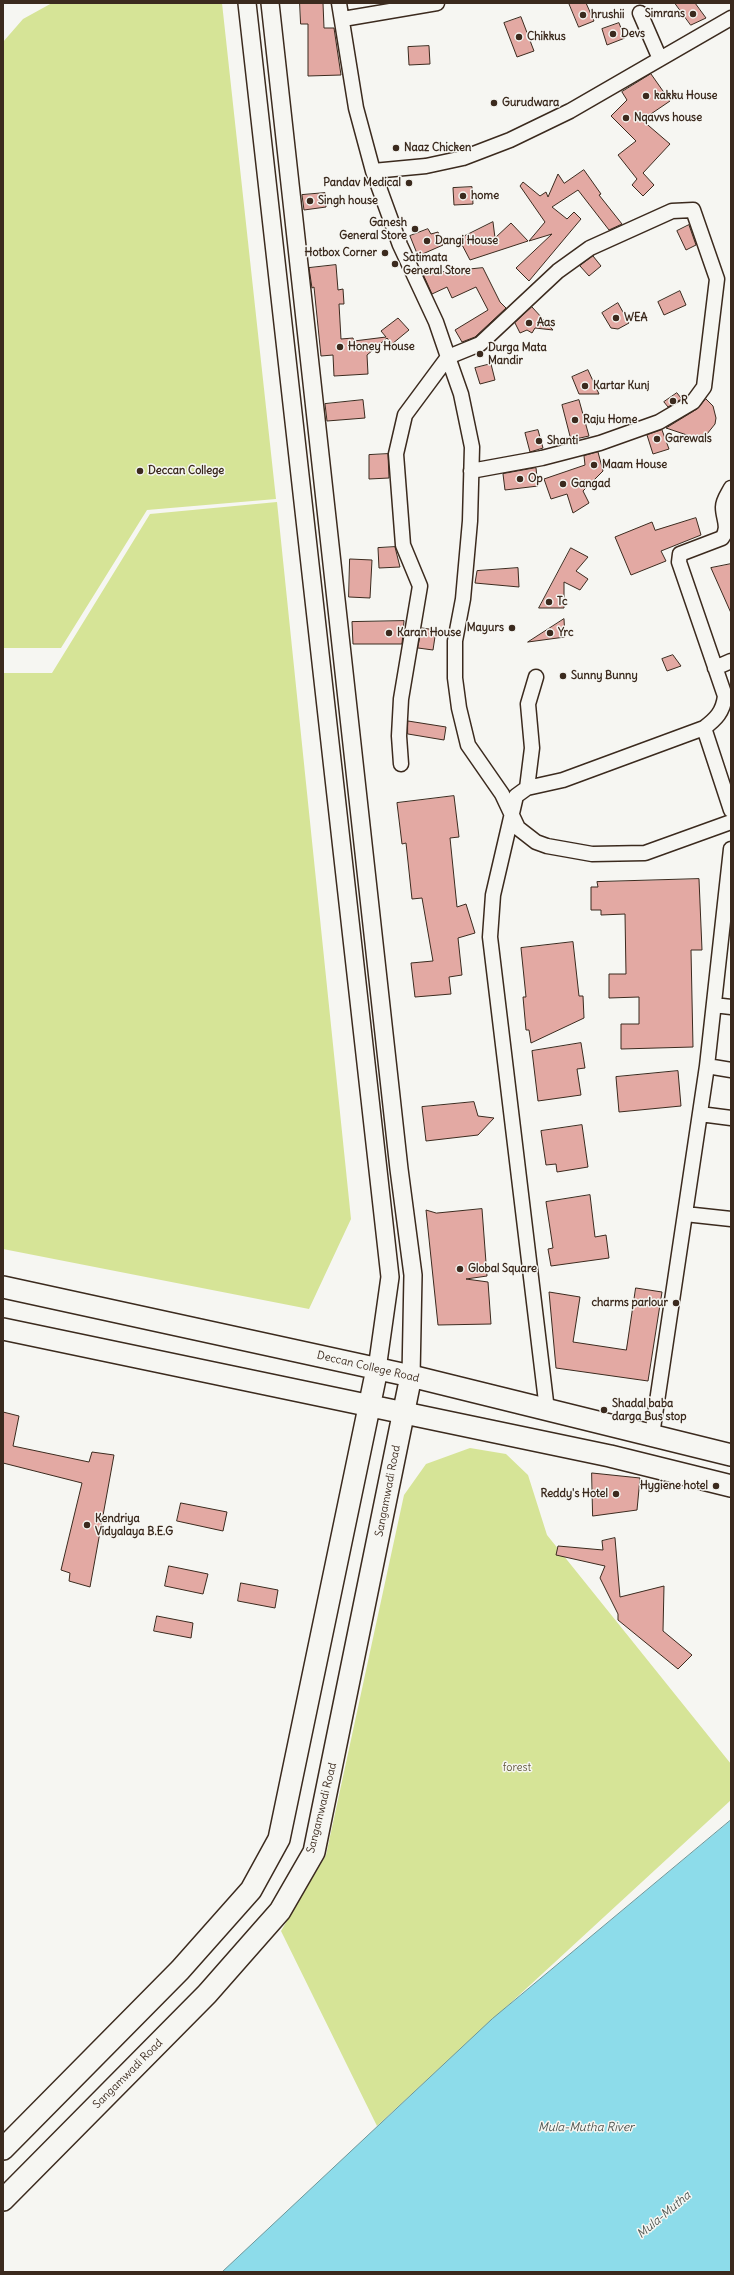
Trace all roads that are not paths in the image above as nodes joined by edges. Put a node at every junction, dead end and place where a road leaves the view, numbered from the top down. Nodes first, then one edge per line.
1 (247, 3) edge
2 (270, 3) edge
3 (339, 3) edge
4 (437, 3) edge
5 (640, 13) dead end
6 (731, 18) edge
7 (343, 19) junction
8 (660, 59) junction
9 (373, 171) junction
10 (448, 357) junction
11 (471, 471) junction
12 (731, 488) edge
13 (728, 533) edge
14 (731, 661) edge
15 (715, 668) junction
16 (536, 677) dead end
17 (704, 728) junction
18 (401, 764) dead end
19 (527, 788) junction
20 (731, 810) edge
21 (511, 814) junction
22 (731, 822) edge
23 (731, 849) edge
24 (714, 1005) junction
25 (731, 1007) edge
26 (707, 1066) junction
27 (731, 1070) edge
28 (700, 1114) junction
29 (731, 1118) edge
30 (685, 1214) junction
31 (731, 1219) edge
32 (3, 1287) edge
33 (3, 1330) edge
34 (377, 1368) junction
35 (411, 1376) junction
36 (369, 1405) junction
37 (547, 1410) junction
38 (404, 1413) junction
39 (652, 1436) junction
40 (731, 1455) edge
41 (731, 1486) edge
42 (3, 2149) edge
43 (3, 2200) edge

1 - 34 street
2 - 35 street
3 - 7 street
4 - 7 street
5 - 8 street
6 - 8 street
7 - 9 street
8 - 9 street
9 - 10 street
10 - 11 street
10 - 11 street
10 - 18 street
11 - 21 street
12 - 13 street
13 - 15 street
14 - 15 street
15 - 17 street
16 - 19 street
17 - 19 street
17 - 20 street
19 - 21 street
21 - 22 street
21 - 37 street
23 - 24 street
24 - 25 street
24 - 26 street
26 - 27 street
26 - 28 street
28 - 29 street
28 - 30 street
30 - 31 street
30 - 39 street
32 - 34 main road, Deccan College Road
33 - 36 main road
34 - 35 main road, Deccan College Road
34 - 36 main road
35 - 37 main road, Deccan College Road
35 - 38 main road, Sangamwadi Road
36 - 38 main road
36 - 42 main road
37 - 39 main road, Deccan College Road
38 - 41 main road
38 - 43 main road, Sangamwadi Road
39 - 40 main road, Deccan College Road

